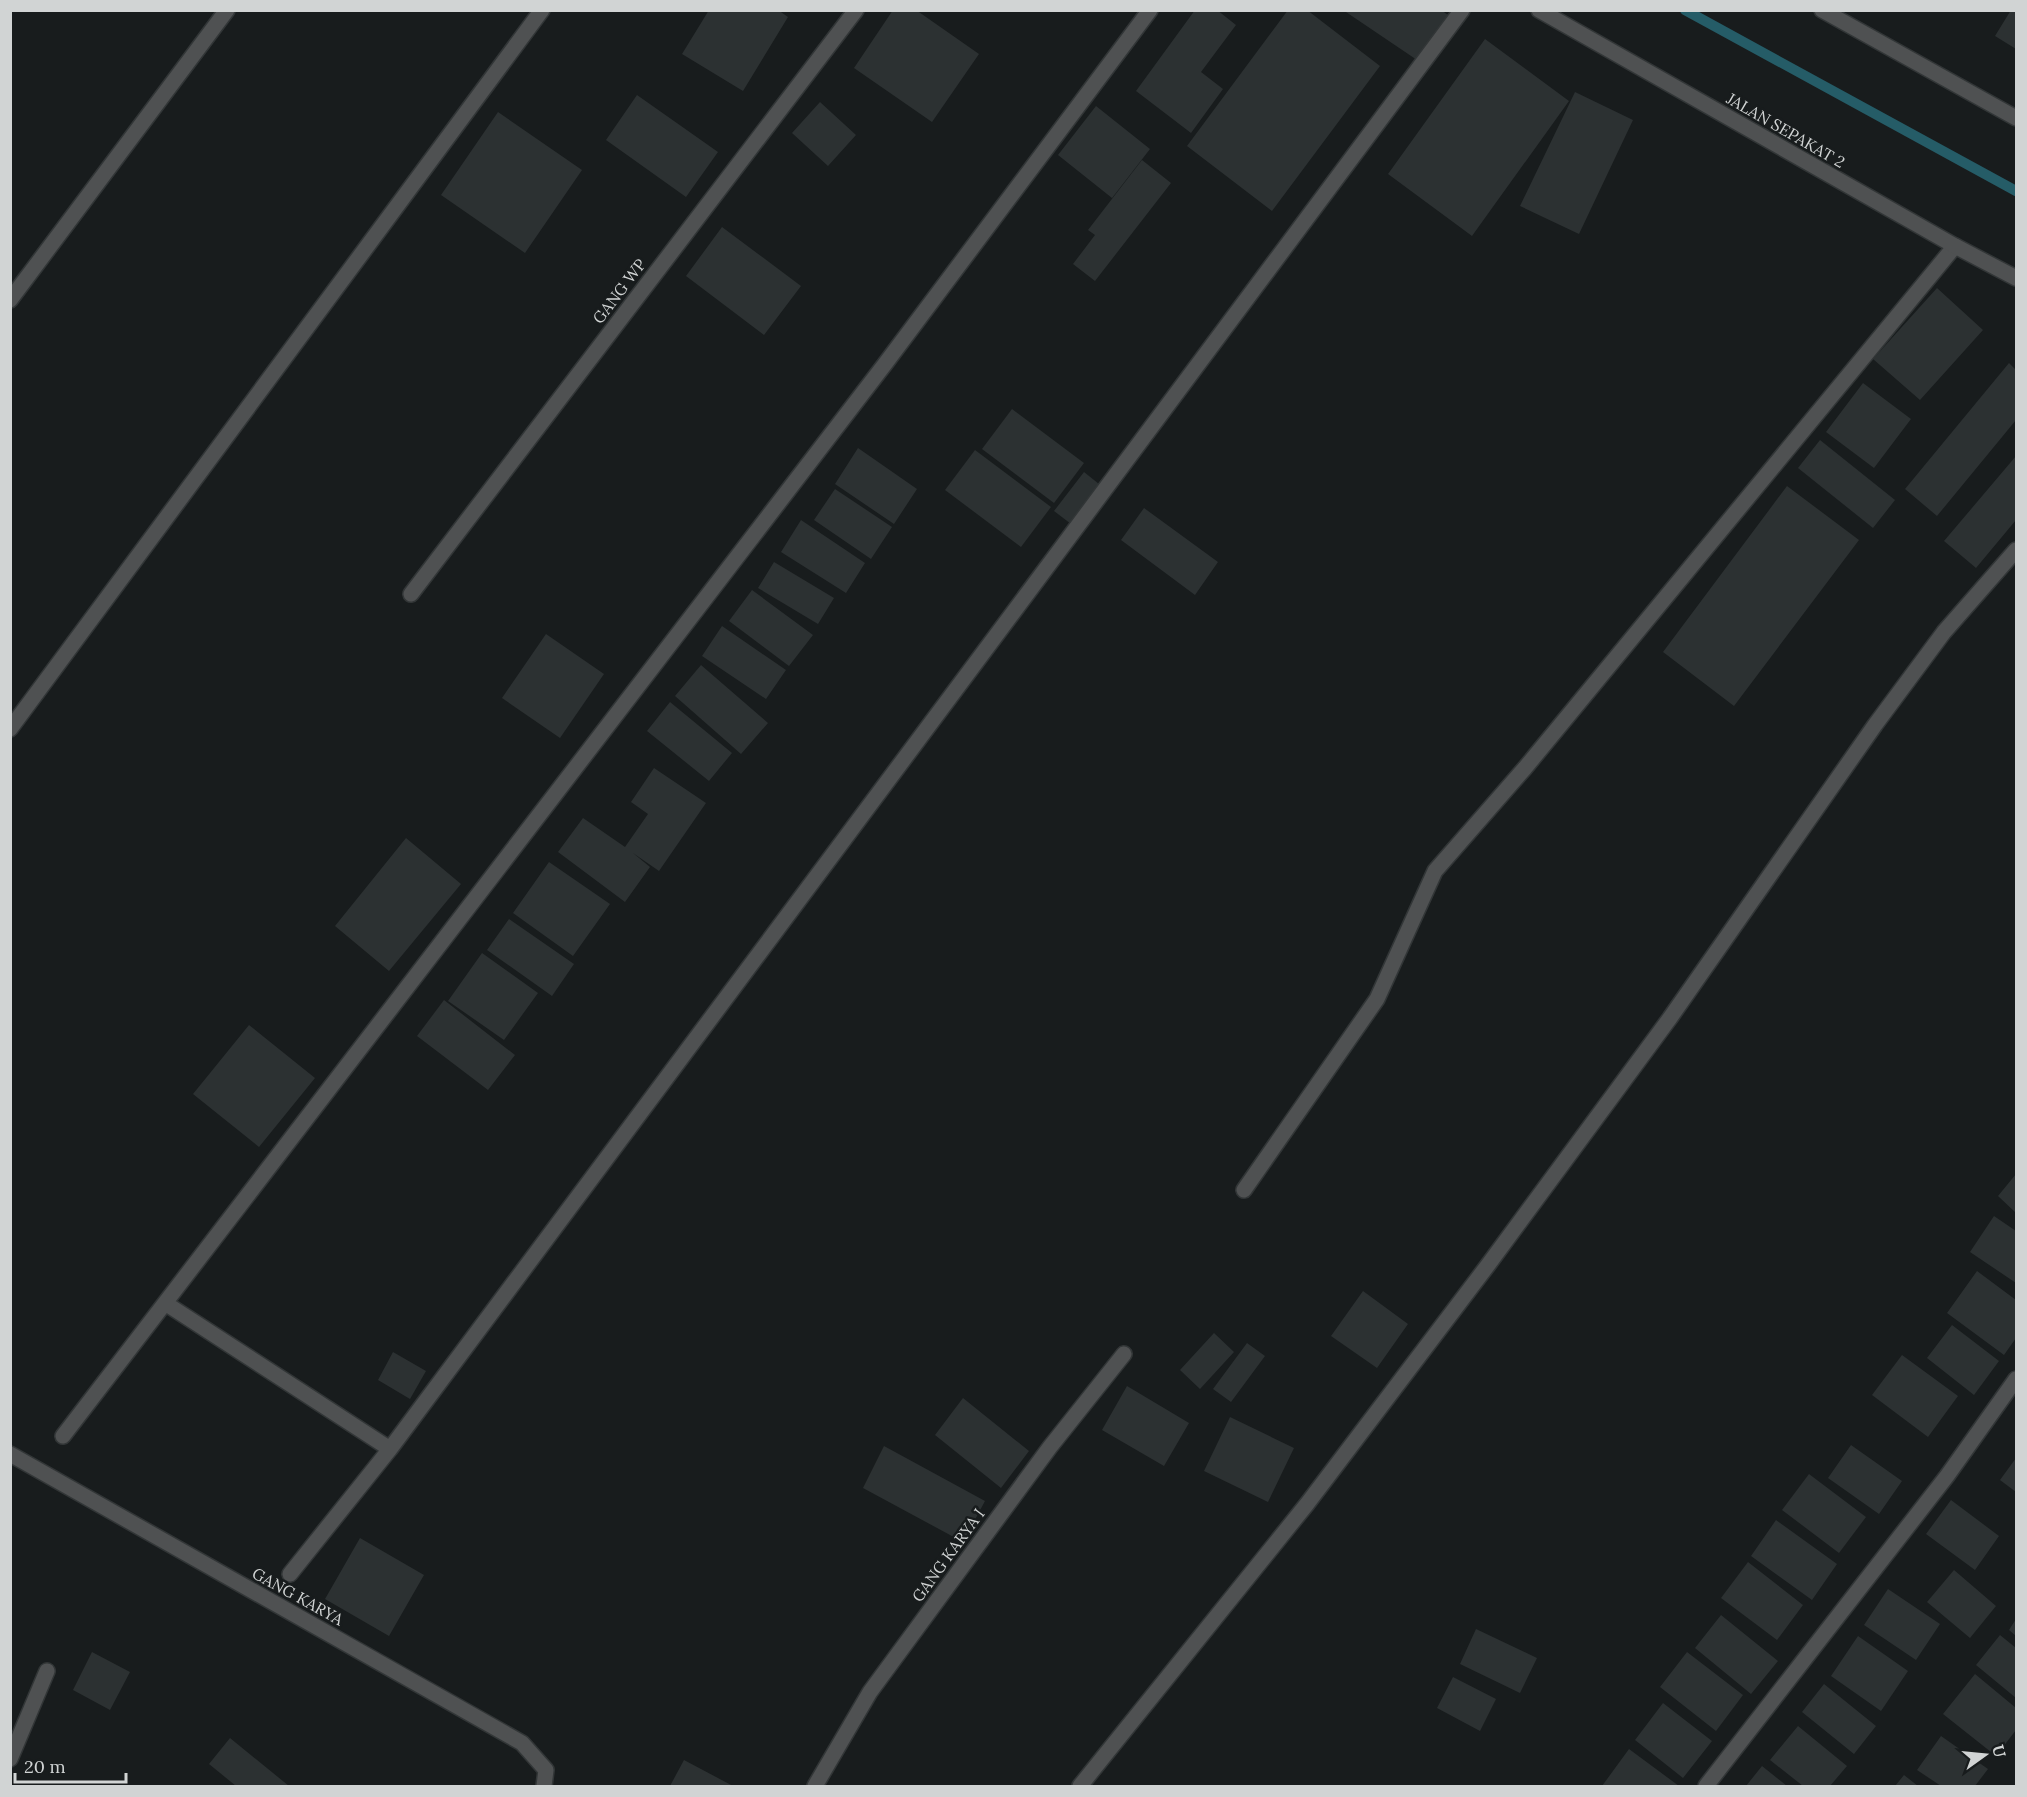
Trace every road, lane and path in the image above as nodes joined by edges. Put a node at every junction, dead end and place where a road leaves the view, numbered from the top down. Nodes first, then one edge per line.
1 (227, 10) edge
2 (542, 10) edge
3 (856, 10) edge
4 (1150, 10) edge
5 (1462, 10) edge
6 (1539, 10) edge
7 (1822, 10) edge
8 (1849, 17) edge
9 (2016, 118) edge
10 (1955, 246) junction
11 (2016, 278) edge
12 (10, 300) edge
13 (2016, 550) edge
14 (411, 594) dead end
15 (10, 729) edge
16 (1244, 1190) dead end
17 (165, 1303) junction
18 (1124, 1354) dead end
19 (2016, 1379) edge
20 (63, 1436) dead end
21 (390, 1449) junction
22 (10, 1454) edge
23 (290, 1574) dead end
24 (47, 1671) dead end
25 (10, 1759) edge
26 (544, 1786) edge
27 (815, 1786) edge
28 (1080, 1786) edge
29 (1706, 1786) edge

1 - 12 street
2 - 15 street
3 - 14 street, GANG WP
4 - 17 street
5 - 21 street
6 - 10 street, JALAN SEPAKAT 2
7 - 8 street
8 - 9 street
10 - 11 street, JALAN SEPAKAT 2
10 - 16 street
13 - 28 street
17 - 20 street
17 - 21 street
18 - 27 street, GANG KARYA I
19 - 29 street
21 - 23 street
22 - 26 street, GANG KARYA
24 - 25 street

